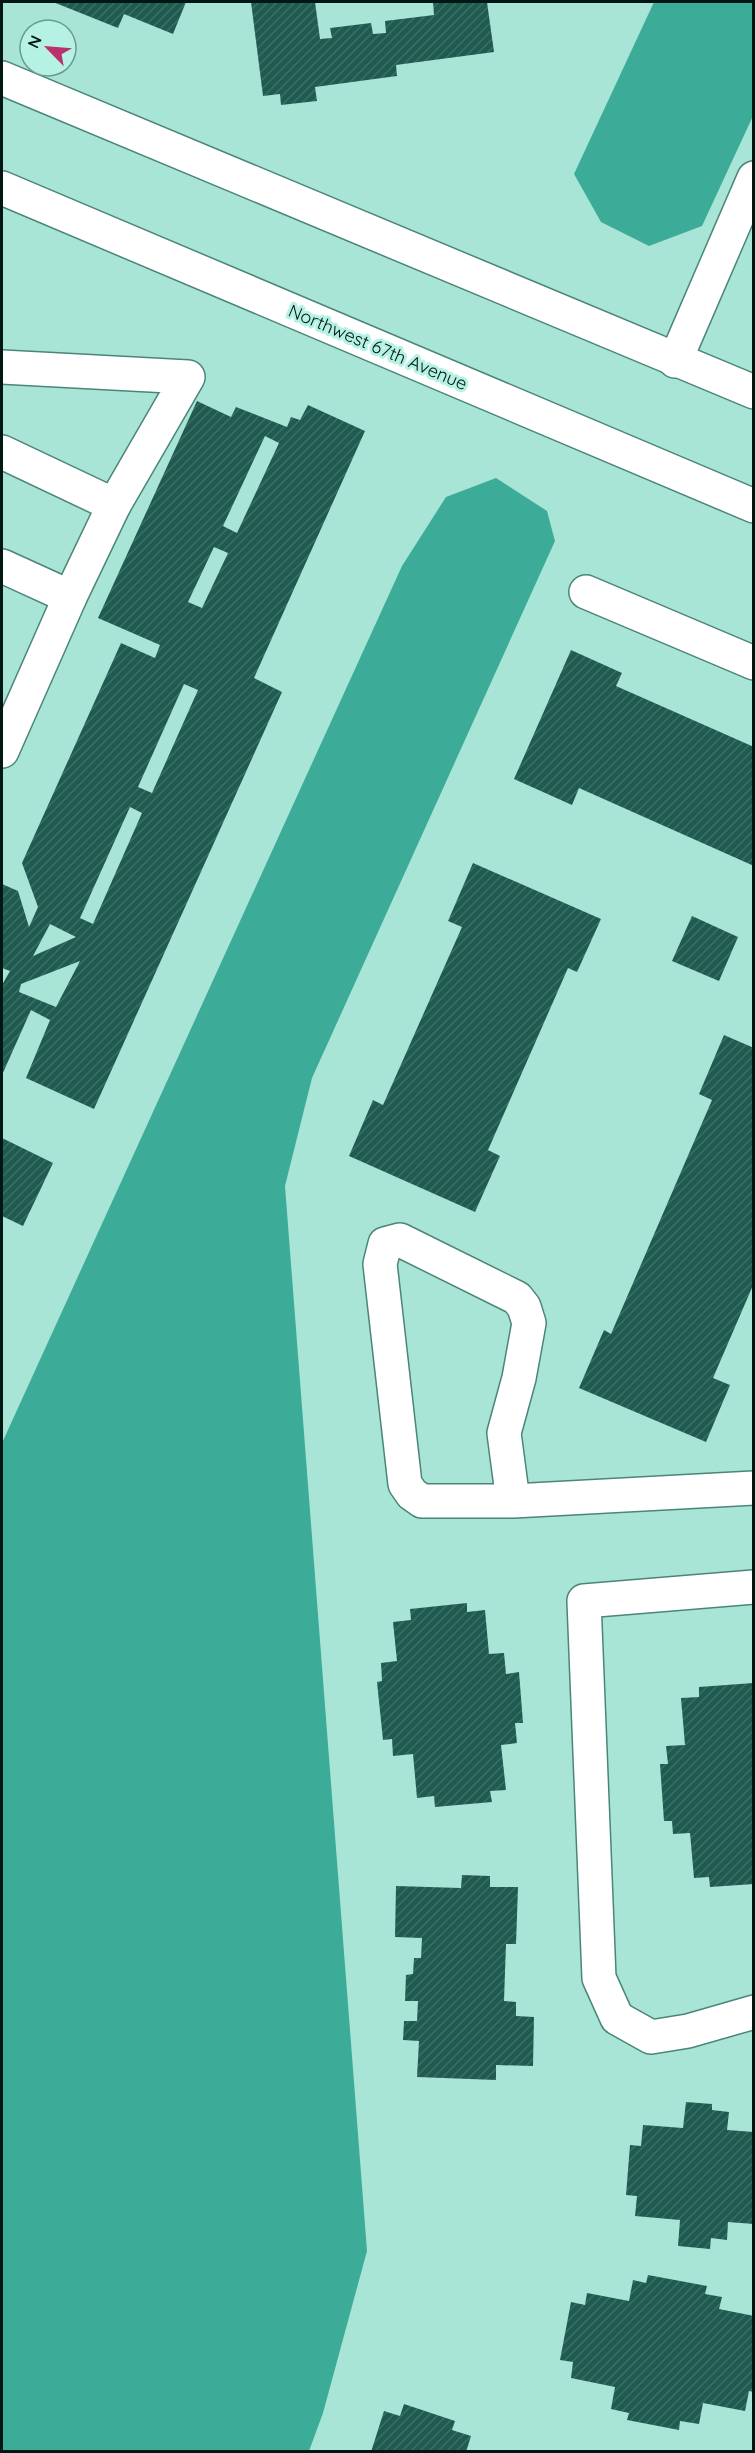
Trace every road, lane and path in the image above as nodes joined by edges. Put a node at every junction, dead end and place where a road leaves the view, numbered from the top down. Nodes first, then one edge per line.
1 (7, 83) edge
2 (753, 178) edge
3 (2, 188) edge
4 (675, 361) junction
5 (2, 367) edge
6 (753, 392) edge
7 (2, 452) edge
8 (114, 505) junction
9 (753, 506) edge
10 (2, 566) edge
11 (586, 592) dead end
12 (70, 597) junction
13 (753, 663) edge
14 (2, 751) edge
15 (753, 1488) edge
16 (513, 1501) junction
17 (753, 1587) edge
18 (753, 2012) edge

1 - 4 main road
2 - 4 main road
3 - 9 main road, Northwest 67th Avenue
4 - 6 main road
5 - 8 main road
7 - 8 main road
8 - 12 main road
10 - 12 main road
11 - 13 main road
12 - 14 main road
15 - 16 main road
16 - 16 main road
17 - 18 main road

